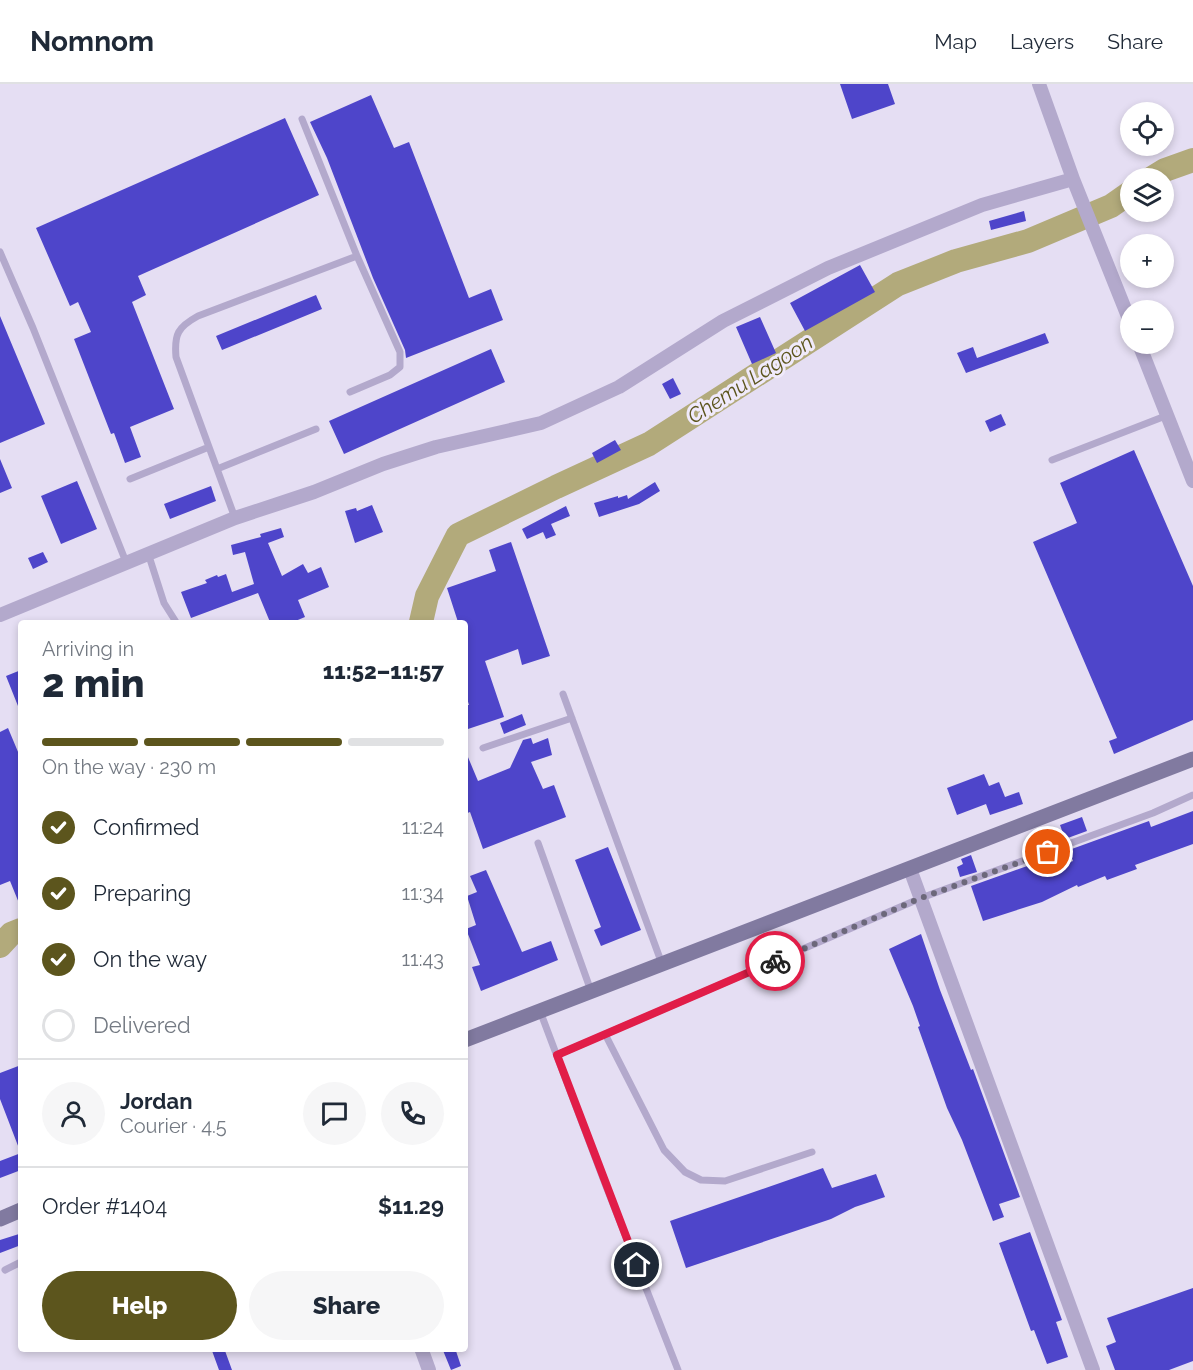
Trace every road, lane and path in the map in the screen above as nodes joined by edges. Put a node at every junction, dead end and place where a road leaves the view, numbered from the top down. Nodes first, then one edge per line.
1 (1039, 84) edge
2 (302, 119) dead end
3 (1073, 179) junction
4 (0, 252) edge
5 (357, 256) junction
6 (1121, 300) edge
7 (1143, 354) edge
8 (350, 392) dead end
9 (1168, 415) junction
10 (316, 429) dead end
11 (209, 447) junction
12 (1052, 460) dead end
13 (217, 469) junction
14 (130, 478) dead end
15 (1193, 481) edge
16 (235, 518) junction
17 (148, 553) junction
18 (126, 562) junction
19 (0, 615) edge
20 (175, 620) edge
21 (563, 694) dead end
22 (572, 718) junction
23 (483, 748) dead end
24 (1193, 759) edge
25 (1193, 795) edge
26 (538, 843) dead end
27 (910, 869) junction
28 (921, 898) junction
29 (662, 964) junction
30 (591, 992) junction
31 (540, 1011) junction
32 (606, 1034) junction
33 (468, 1039) edge
34 (557, 1055) junction
35 (812, 1152) dead end
36 (18, 1211) edge
37 (0, 1219) edge
38 (18, 1264) edge
39 (5, 1270) dead end
40 (422, 1352) edge
41 (429, 1370) edge
42 (678, 1370) edge
43 (1093, 1370) edge

1 - 3 street
2 - 5 lane
3 - 6 street
3 - 16 street
4 - 18 lane
5 - 8 lane
5 - 11 lane
7 - 9 street
9 - 12 lane
9 - 15 street
10 - 13 lane
11 - 13 lane
11 - 14 lane
13 - 16 lane
16 - 17 street
17 - 18 street
17 - 20 lane
18 - 19 street
21 - 22 lane
22 - 23 lane
22 - 29 lane
24 - 27 street
25 - 28 lane
26 - 30 lane
27 - 28 street
27 - 29 street
28 - 32 lane
28 - 43 street
29 - 30 street
30 - 31 street
31 - 33 street
31 - 34 lane
32 - 34 lane
32 - 35 lane
34 - 42 lane
36 - 37 street
38 - 39 lane
40 - 41 street

